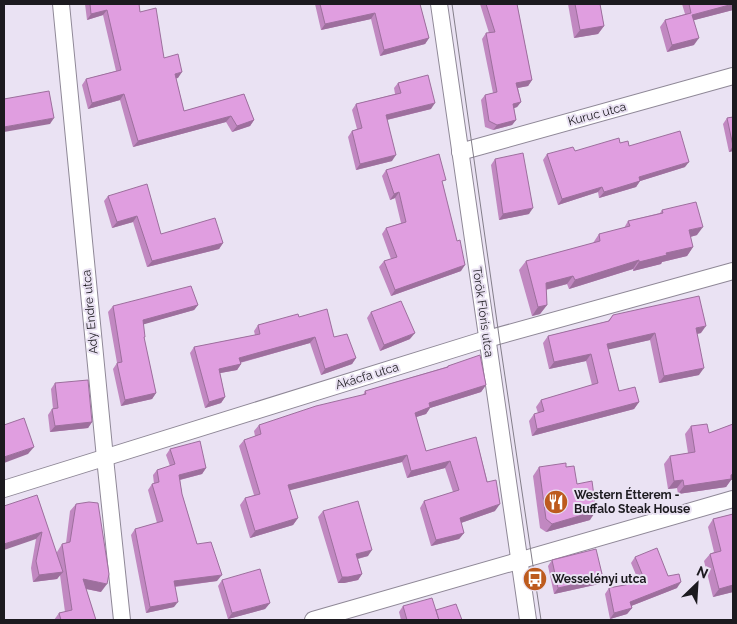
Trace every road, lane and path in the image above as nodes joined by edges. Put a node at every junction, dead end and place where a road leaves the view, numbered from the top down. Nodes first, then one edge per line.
1 (61, 4) edge
2 (440, 4) edge
3 (733, 76) edge
4 (460, 152) junction
5 (733, 271) edge
6 (487, 339) junction
7 (104, 458) junction
8 (4, 489) edge
9 (733, 499) edge
10 (520, 560) junction
11 (122, 620) edge
12 (312, 620) edge
13 (528, 620) edge

1 - 7 street, Ady Endre utca
2 - 4 street, Török Flóris utca
3 - 4 street, Kuruc utca
4 - 6 street, Török Flóris utca
5 - 6 street, Akácfa utca
6 - 7 street, Akácfa utca
6 - 10 street, Török Flóris utca
7 - 8 street, Akácfa utca
7 - 11 street, Ady Endre utca
9 - 10 street
10 - 12 street
10 - 13 street, Török Flóris utca

